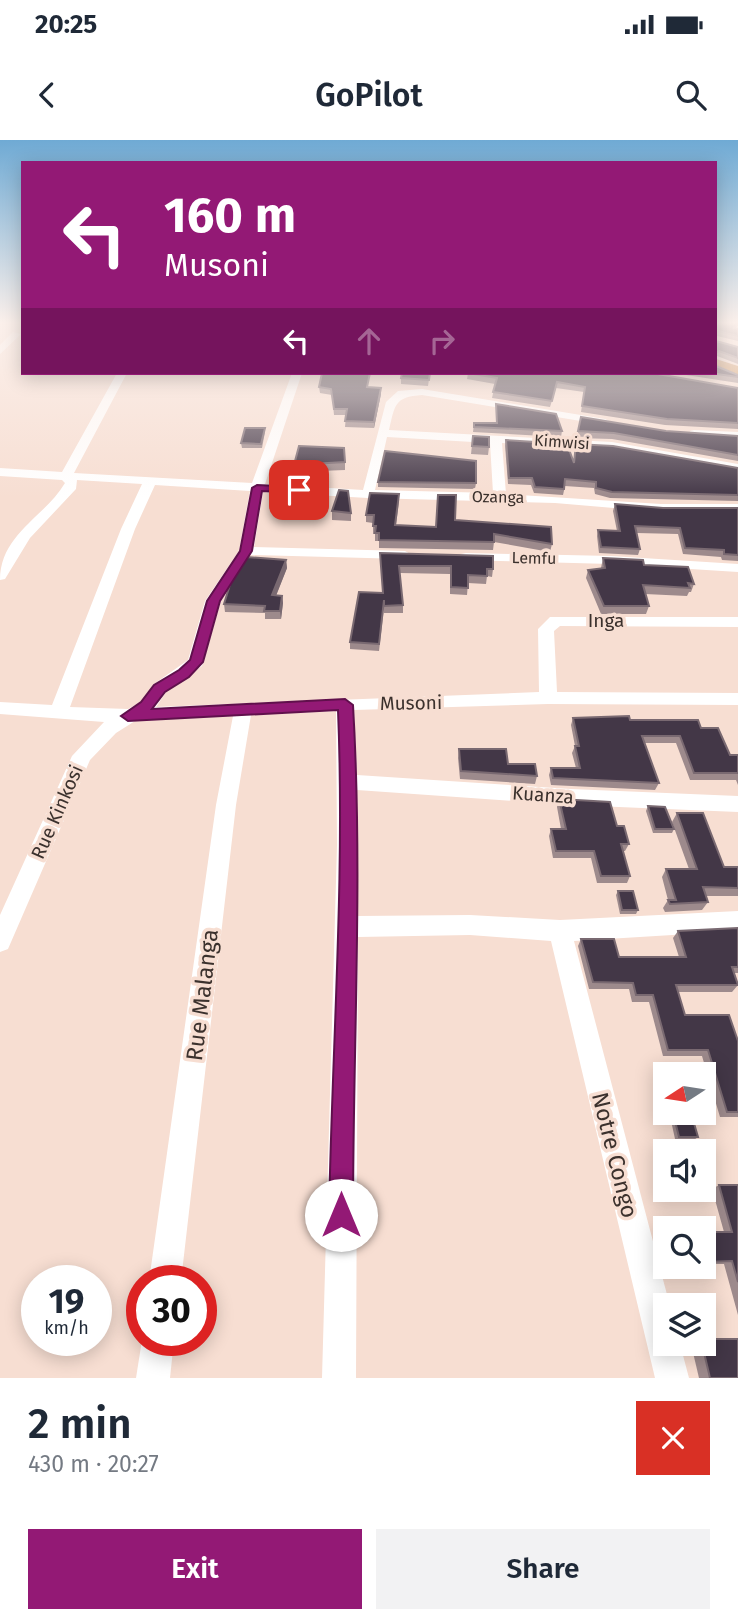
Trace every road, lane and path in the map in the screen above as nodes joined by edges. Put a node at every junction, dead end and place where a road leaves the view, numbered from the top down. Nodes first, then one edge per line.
1 (117, 382) edge
2 (294, 382) edge
3 (612, 423) edge
4 (383, 433) junction
5 (684, 433) edge
6 (738, 436) edge
7 (496, 438) junction
8 (738, 468) edge
9 (0, 472) edge
10 (66, 476) junction
11 (150, 479) junction
12 (257, 488) junction
13 (368, 494) junction
14 (500, 497) junction
15 (738, 508) edge
16 (246, 551) junction
17 (422, 556) edge
18 (449, 556) edge
19 (738, 568) edge
20 (0, 576) edge
21 (738, 622) edge
22 (548, 698) junction
23 (738, 699) edge
24 (345, 705) junction
25 (0, 708) edge
26 (243, 709) junction
27 (59, 711) junction
28 (128, 716) junction
29 (349, 782) junction
30 (738, 804) edge
31 (737, 925) edge
32 (348, 927) junction
33 (559, 931) junction
34 (0, 941) edge
35 (167, 1265) edge
36 (156, 1356) edge
37 (153, 1378) edge
38 (339, 1378) edge
39 (671, 1378) edge

1 - 10 street
2 - 12 street, Rue Kinkosi
3 - 4 street
4 - 7 street, Kimwisi
4 - 13 street
5 - 6 street
7 - 8 street, Kimwisi
7 - 14 street
9 - 10 street, Ozanga
10 - 11 street, Ozanga
10 - 20 street
11 - 12 street, Ozanga
11 - 27 street
12 - 13 street, Ozanga
12 - 16 street, Rue Kinkosi
13 - 14 street, Ozanga
14 - 15 street, Ozanga
16 - 17 street
16 - 28 street, Rue Kinkosi
18 - 19 street, Lemfu
21 - 22 street, Inga
22 - 23 street, Musoni
22 - 24 street, Musoni
24 - 26 street, Musoni
24 - 29 street
25 - 27 street, Musoni
26 - 28 street, Musoni
26 - 35 street, Rue Malanga
27 - 28 street, Musoni
28 - 34 street, Rue Kinkosi
29 - 30 street, Kuanza
29 - 32 street
31 - 33 street
32 - 33 street
32 - 38 street
33 - 39 street, Notre Congo
36 - 37 street

